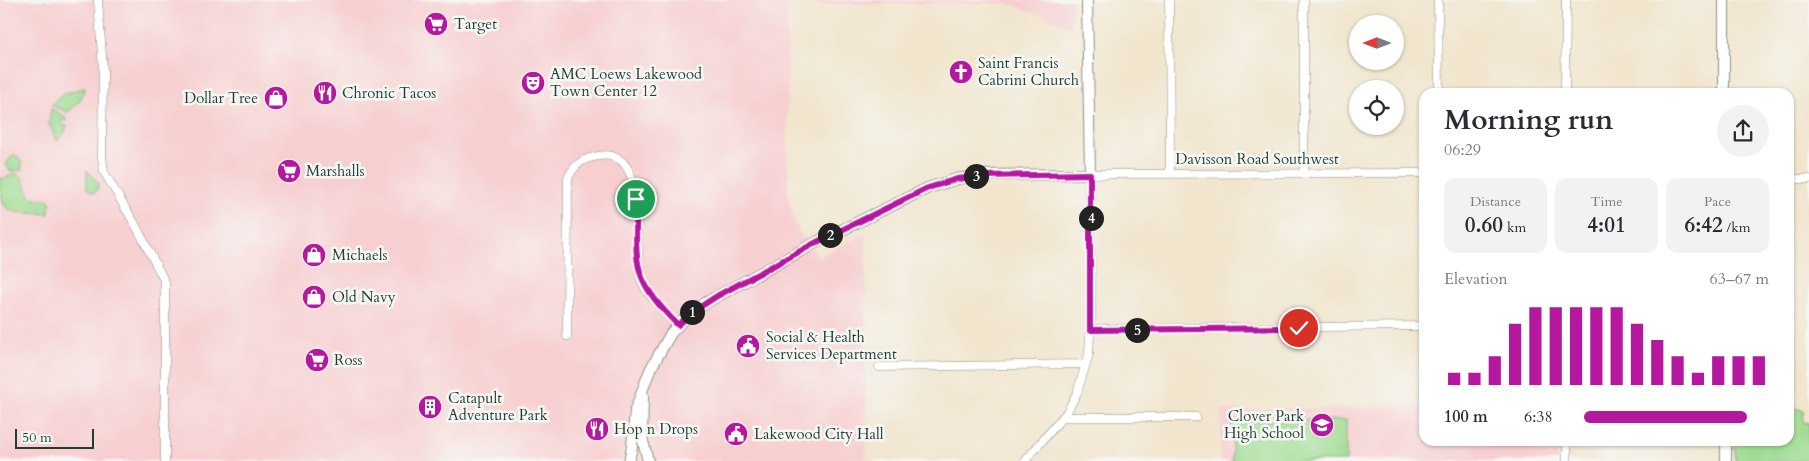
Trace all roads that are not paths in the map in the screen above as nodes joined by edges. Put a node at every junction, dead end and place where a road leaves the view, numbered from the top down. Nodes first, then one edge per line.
1 (98, 0) edge
2 (1087, 0) edge
3 (1169, 0) edge
4 (1304, 0) edge
5 (1438, 0) edge
6 (1566, 0) edge
7 (1724, 0) edge
8 (1439, 88) edge
9 (1565, 88) edge
10 (1724, 88) edge
11 (1170, 173) junction
12 (1304, 173) junction
13 (1419, 173) edge
14 (1090, 174) junction
15 (1794, 179) edge
16 (1809, 179) edge
17 (678, 325) junction
18 (1419, 326) edge
19 (1090, 330) junction
20 (567, 336) dead end
21 (1086, 364) junction
22 (879, 367) dead end
23 (644, 386) junction
24 (1196, 417) dead end
25 (1064, 418) junction
26 (1567, 446) edge
27 (1726, 446) edge
28 (165, 461) edge
29 (629, 461) edge
30 (648, 461) edge
31 (1025, 461) edge
32 (1567, 461) edge
33 (1726, 461) edge

1 - 28 street
2 - 14 street
3 - 11 street
4 - 12 street
5 - 8 street
6 - 9 street
7 - 10 street
11 - 12 street, Davisson Road Southwest
11 - 14 street, Davisson Road Southwest
12 - 13 street, Davisson Road Southwest
14 - 17 street
14 - 19 street
15 - 16 street
17 - 20 street
17 - 23 street
18 - 19 street
19 - 21 street
21 - 22 street
21 - 25 street
23 - 29 street
23 - 30 street
24 - 25 street
25 - 31 street
26 - 32 street
27 - 33 street

